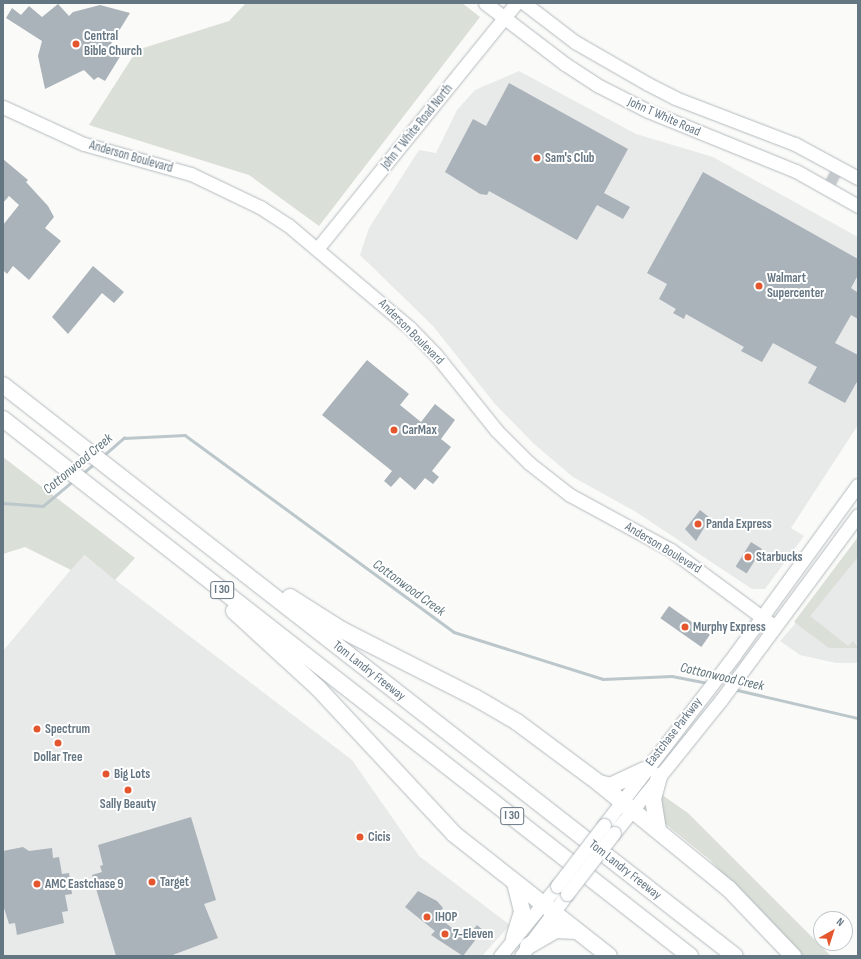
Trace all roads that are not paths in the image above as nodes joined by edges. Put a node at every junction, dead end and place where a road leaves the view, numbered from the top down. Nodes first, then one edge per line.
1 (485, 3) edge
2 (516, 3) edge
3 (524, 3) edge
4 (504, 18) junction
5 (3, 107) edge
6 (838, 167) junction
7 (858, 178) edge
8 (827, 188) junction
9 (858, 206) edge
10 (317, 249) junction
11 (3, 384) edge
12 (3, 419) edge
13 (858, 485) edge
14 (110, 503) junction
15 (858, 515) edge
16 (216, 550) junction
17 (762, 617) junction
18 (775, 627) junction
19 (652, 773) junction
20 (599, 783) junction
21 (628, 806) junction
22 (658, 830) junction
23 (515, 883) junction
24 (546, 908) junction
25 (576, 931) junction
26 (514, 938) junction
27 (525, 951) edge
28 (500, 956) edge
29 (609, 956) edge
30 (690, 956) edge
31 (735, 956) edge
32 (793, 956) edge

1 - 4 main road, John T White Road
2 - 4 main road, John T White Road North
3 - 6 main road, John T White Road
4 - 8 main road, John T White Road
4 - 10 main road, John T White Road North
5 - 10 main road, Anderson Boulevard
6 - 7 main road, John T White Road
6 - 8 street
8 - 9 main road, John T White Road
10 - 17 main road, Anderson Boulevard
11 - 16 highway, Tom Landry Freeway / I 30
12 - 14 highway, Tom Landry Freeway / I 30
13 - 17 main road, Eastchase Parkway
14 - 23 highway
14 - 30 highway, Tom Landry Freeway / I 30
15 - 18 main road, Eastchase Parkway
16 - 20 highway
16 - 31 highway, Tom Landry Freeway / I 30
17 - 18 main road, Anderson Boulevard
17 - 19 main road, Eastchase Parkway
18 - 19 main road, Eastchase Parkway
19 - 20 highway
19 - 21 main road, Eastchase Parkway
19 - 22 highway
20 - 21 highway
21 - 22 highway
21 - 24 main road, Eastchase Parkway, bridge
22 - 32 highway
23 - 24 highway
23 - 26 highway
24 - 25 highway
24 - 26 main road, Eastchase Parkway
24 - 27 main road, Eastchase Parkway
25 - 27 highway
25 - 29 highway
26 - 28 main road, Eastchase Parkway

